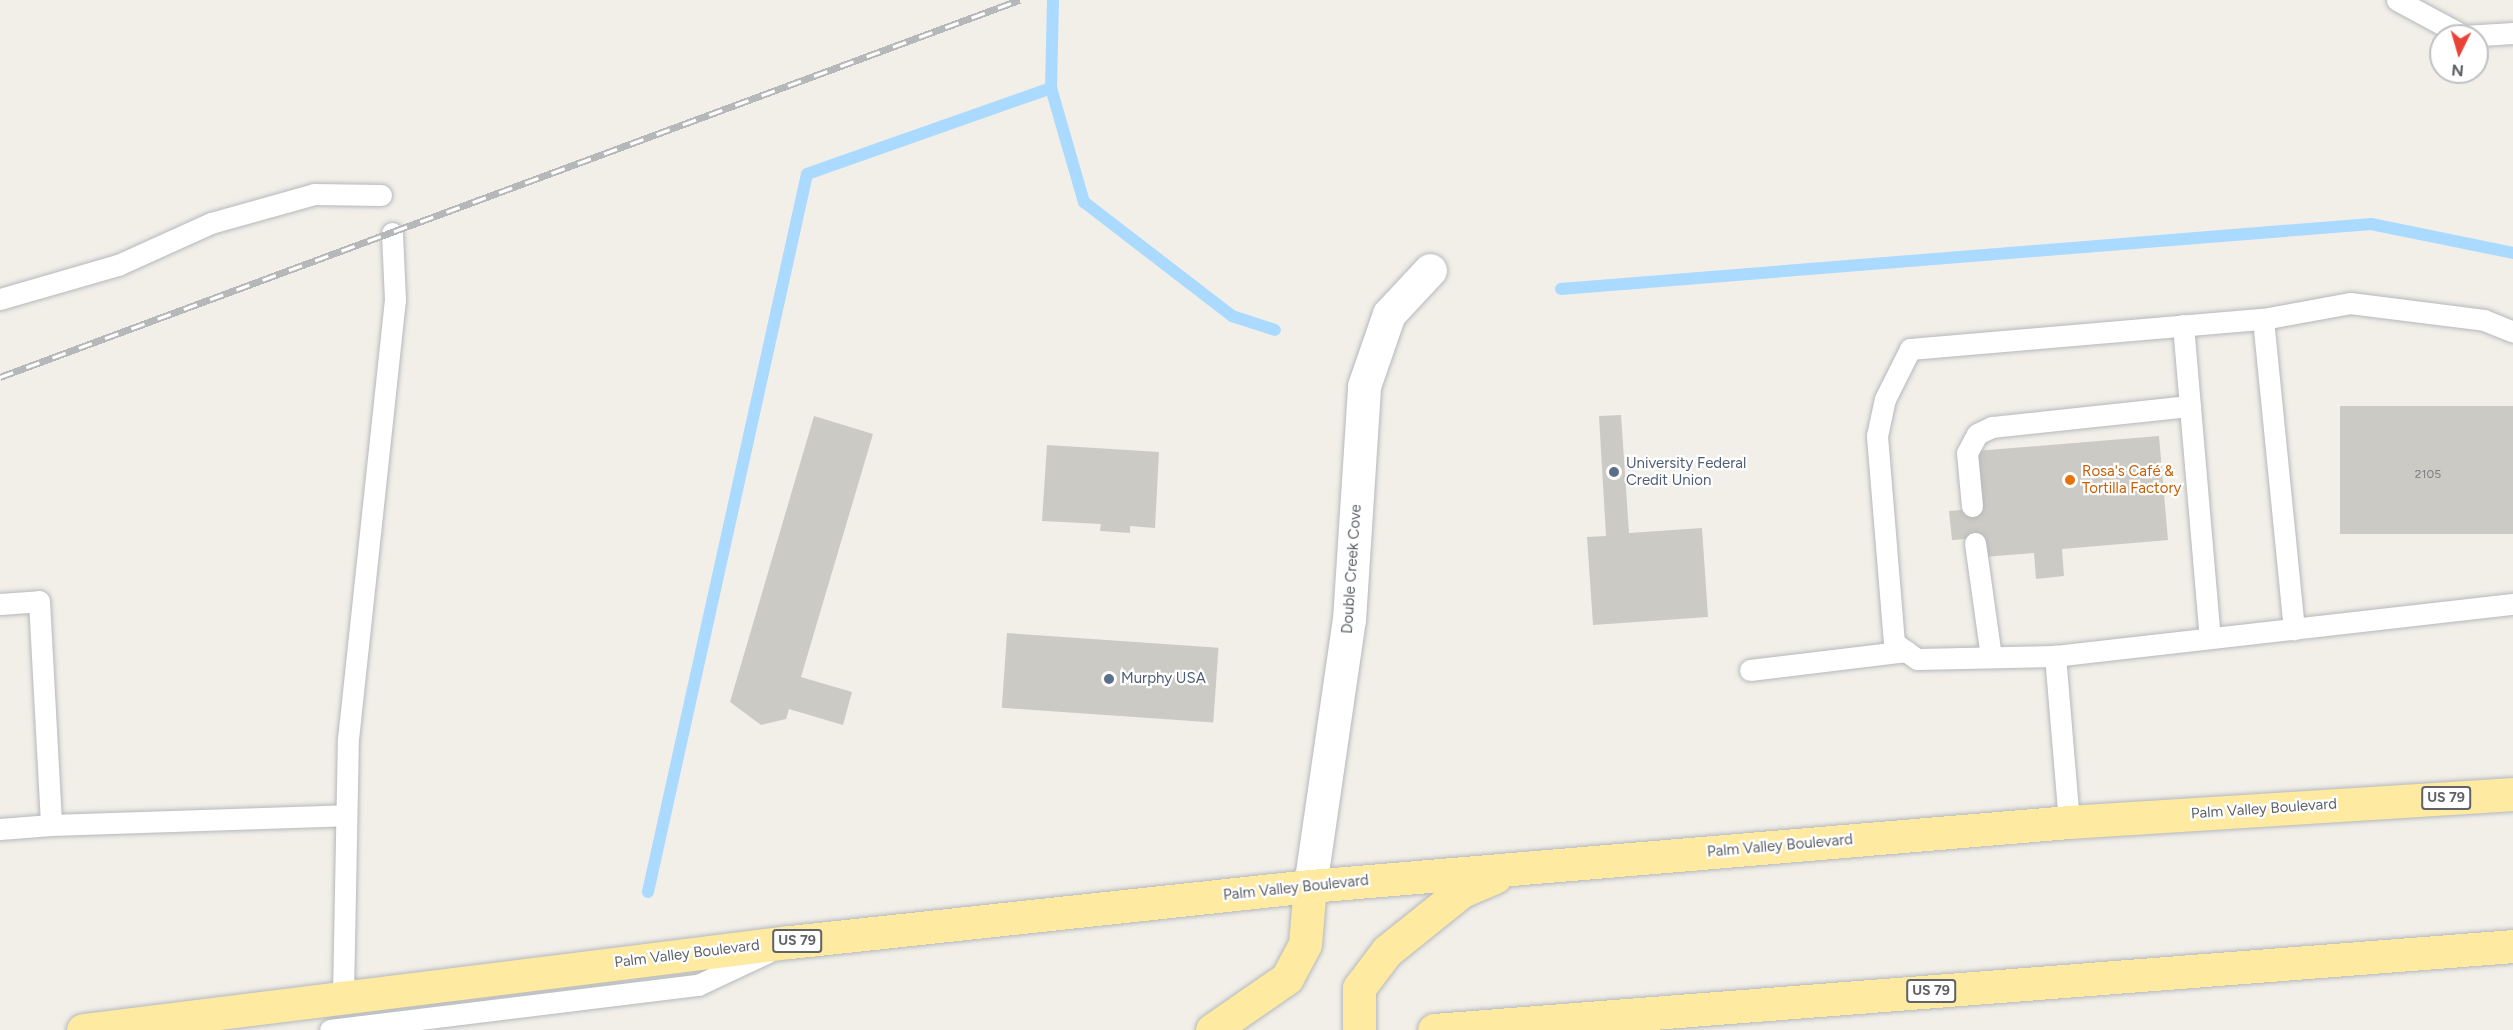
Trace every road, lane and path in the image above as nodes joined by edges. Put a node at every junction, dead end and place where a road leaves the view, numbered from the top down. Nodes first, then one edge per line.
1 (2397, 0) edge
2 (2513, 33) edge
3 (381, 195) dead end
4 (392, 233) dead end
5 (1430, 270) dead end
6 (0, 299) edge
7 (2263, 319) junction
8 (2183, 325) junction
9 (2513, 332) edge
10 (2190, 406) junction
11 (1972, 506) dead end
12 (1975, 543) dead end
13 (0, 604) edge
14 (2513, 604) edge
15 (2294, 629) junction
16 (2210, 638) junction
17 (1906, 651) junction
18 (2055, 656) junction
19 (1990, 657) junction
20 (1750, 670) dead end
21 (2513, 794) edge
22 (346, 815) junction
23 (2069, 822) junction
24 (51, 825) junction
25 (0, 829) edge
26 (1513, 869) junction
27 (1310, 886) junction
28 (790, 942) junction
29 (2513, 946) edge
30 (343, 995) junction
31 (83, 1030) edge
32 (330, 1030) edge
33 (1212, 1030) edge
34 (1359, 1030) edge
35 (1434, 1030) edge

1 - 2 lane
3 - 6 lane
4 - 22 lane
5 - 27 street, Double Creek Cove
7 - 8 lane
7 - 9 lane
7 - 15 lane
8 - 10 lane
8 - 17 lane
10 - 11 lane
10 - 16 lane
12 - 19 lane
13 - 24 lane
14 - 15 lane
15 - 16 lane
16 - 18 lane
17 - 19 lane
17 - 20 lane
18 - 19 lane
18 - 23 lane
21 - 23 highway, Palm Valley Boulevard / US 79
22 - 24 lane
22 - 30 lane
23 - 26 highway, Palm Valley Boulevard / US 79
24 - 25 lane
26 - 27 highway, Palm Valley Boulevard / US 79
26 - 34 highway
27 - 28 highway, Palm Valley Boulevard / US 79
27 - 33 highway
28 - 30 highway, Palm Valley Boulevard / US 79
28 - 32 lane
29 - 35 highway, US 79
30 - 31 highway, Palm Valley Boulevard / US 79

